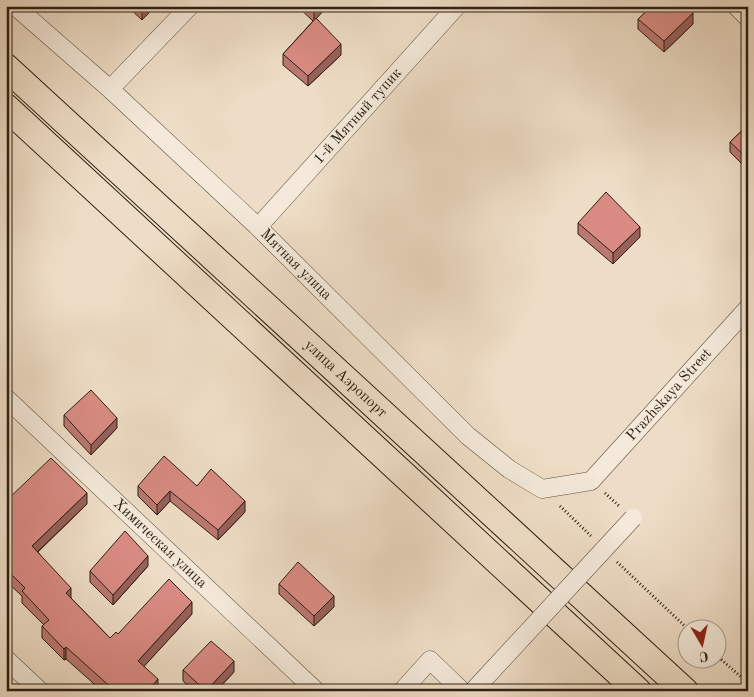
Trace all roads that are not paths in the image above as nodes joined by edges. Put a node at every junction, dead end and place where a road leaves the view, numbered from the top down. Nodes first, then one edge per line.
1 (15, 6) edge
2 (190, 6) edge
3 (457, 6) edge
4 (736, 6) edge
5 (748, 18) edge
6 (6, 67) edge
7 (110, 89) junction
8 (6, 107) edge
9 (258, 227) junction
10 (748, 308) edge
11 (6, 398) edge
12 (591, 481) joint
13 (633, 518) road end
14 (6, 660) edge
15 (40, 691) edge
16 (316, 691) edge
17 (402, 691) edge
18 (462, 691) edge
19 (473, 691) edge
20 (638, 691) edge
21 (685, 691) edge

1 - 7 street, Мятная улица
2 - 7 street
3 - 9 street, 1-й Мятный тупик
4 - 5 street
6 - 21 main road, улица Аэропорт
7 - 9 street, Мятная улица
8 - 20 main road, улица Аэропорт
9 - 12 street, Мятная улица
10 - 12 street, Prazhskaya Street
11 - 16 street, Химическая улица
13 - 19 street, bridge
14 - 15 street
17 - 18 street

